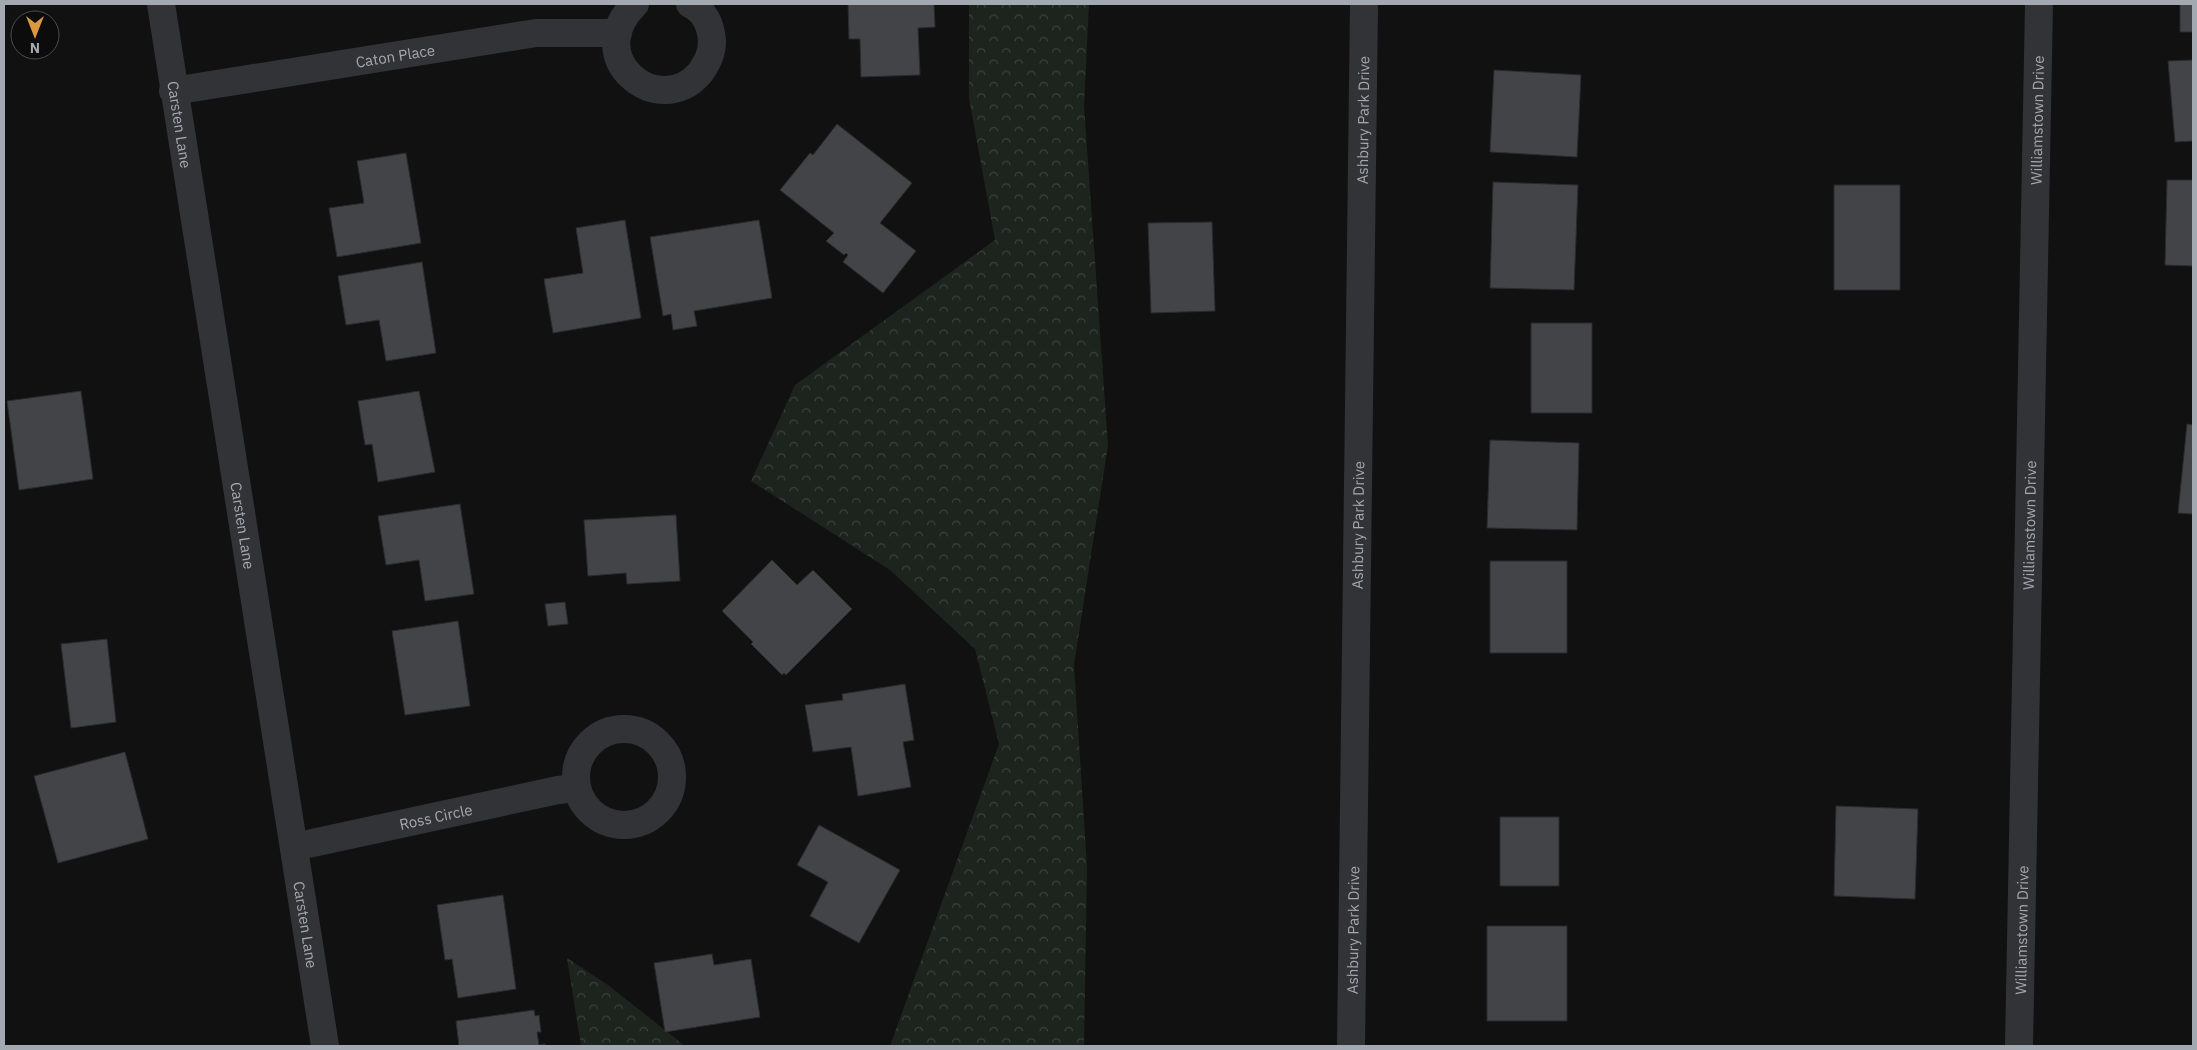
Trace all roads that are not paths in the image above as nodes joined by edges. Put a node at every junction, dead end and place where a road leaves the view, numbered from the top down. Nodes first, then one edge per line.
1 (161, 4) edge
2 (635, 4) edge
3 (690, 4) edge
4 (1364, 4) edge
5 (2039, 4) edge
6 (618, 33) junction
7 (173, 91) junction
8 (577, 788) dead end
9 (294, 847) junction
10 (325, 1046) edge
11 (1352, 1046) edge
12 (2019, 1046) edge

1 - 7 street, Carsten Lane
2 - 6 street
3 - 6 street
4 - 11 street, Ashbury Park Drive
5 - 12 street, Williamstown Drive
6 - 7 street, Caton Place
7 - 9 street, Carsten Lane
8 - 9 street, Ross Circle
9 - 10 street, Carsten Lane

